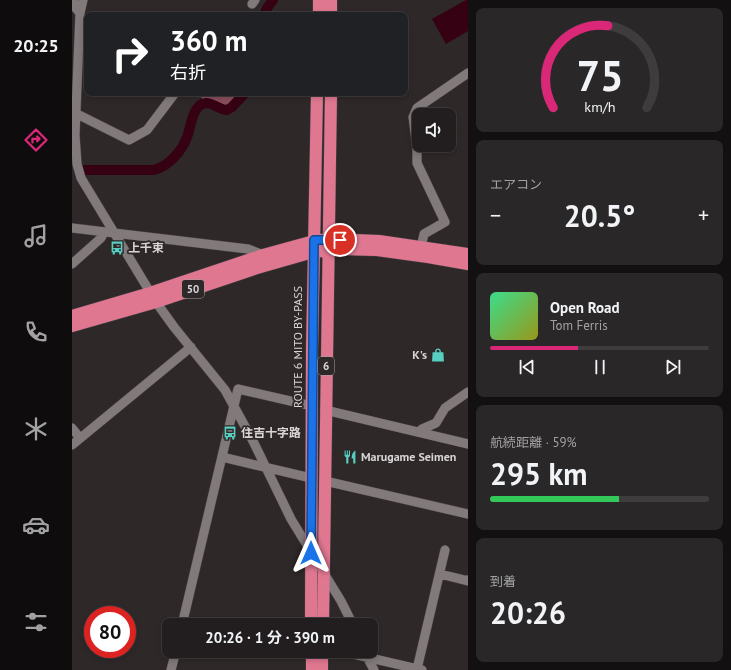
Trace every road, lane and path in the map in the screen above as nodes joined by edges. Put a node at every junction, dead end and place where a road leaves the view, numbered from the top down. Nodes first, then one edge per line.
1 (74, 0) edge
2 (83, 0) edge
3 (319, 0) edge
4 (331, 0) edge
5 (318, 12) edge
6 (331, 12) edge
7 (80, 13) junction
8 (468, 73) edge
9 (173, 96) edge
10 (317, 96) edge
11 (330, 96) edge
12 (74, 109) edge
13 (72, 228) edge
14 (104, 232) junction
15 (115, 233) junction
16 (328, 245) junction
17 (313, 246) junction
18 (421, 247) junction
19 (468, 254) edge
20 (263, 255) junction
21 (72, 264) edge
22 (468, 264) edge
23 (153, 298) junction
24 (72, 316) edge
25 (72, 326) edge
26 (191, 348) junction
27 (468, 392) edge
28 (234, 405) junction
29 (312, 406) junction
30 (326, 410) junction
31 (72, 428) edge
32 (419, 432) junction
33 (80, 438) junction
34 (468, 444) edge
35 (72, 445) edge
36 (222, 457) junction
37 (266, 467) junction
38 (311, 478) junction
39 (325, 481) junction
40 (468, 514) edge
41 (445, 550) dead end
42 (311, 553) junction
43 (440, 574) junction
44 (324, 576) junction
45 (468, 580) edge
46 (184, 618) edge
47 (311, 618) edge
48 (323, 618) edge
49 (349, 618) edge
50 (378, 657) edge
51 (174, 658) edge
52 (312, 658) edge
53 (322, 658) edge
54 (368, 658) edge
55 (420, 669) edge
56 (171, 670) edge
57 (312, 670) edge
58 (322, 670) edge
59 (374, 670) edge

1 - 7 street
2 - 7 street
3 - 5 highway
4 - 6 highway
7 - 12 street
8 - 18 street
9 - 12 street
10 - 17 highway, ROUTE 6 MITO BY-PASS / 6
11 - 16 highway, 6
12 - 15 street
13 - 14 street
14 - 15 street
14 - 21 street
15 - 20 street
15 - 23 street
16 - 17 highway
16 - 18 highway
16 - 22 highway
16 - 30 highway, 6
17 - 20 highway, 50
17 - 23 highway, 50
17 - 29 highway, ROUTE 6 MITO BY-PASS / 6
18 - 19 highway
20 - 23 highway, 50
23 - 24 highway, 50
23 - 25 highway, 50
23 - 26 street
26 - 28 street
26 - 33 street
27 - 32 street
28 - 29 street
28 - 36 street
28 - 37 street
29 - 38 highway, ROUTE 6 MITO BY-PASS / 6
30 - 32 street
30 - 39 highway, 6
31 - 33 street
32 - 34 street
33 - 35 street
36 - 37 street
36 - 46 street
37 - 38 street
37 - 42 street
38 - 42 highway, ROUTE 6 MITO BY-PASS / 6
39 - 40 street
39 - 44 highway, 6
41 - 43 street
42 - 44 street
42 - 47 highway, ROUTE 6 MITO BY-PASS / 6
43 - 45 street
43 - 55 street
44 - 48 highway, 6
44 - 49 street
50 - 55 street
51 - 56 street
52 - 57 highway
53 - 58 highway
54 - 59 street

